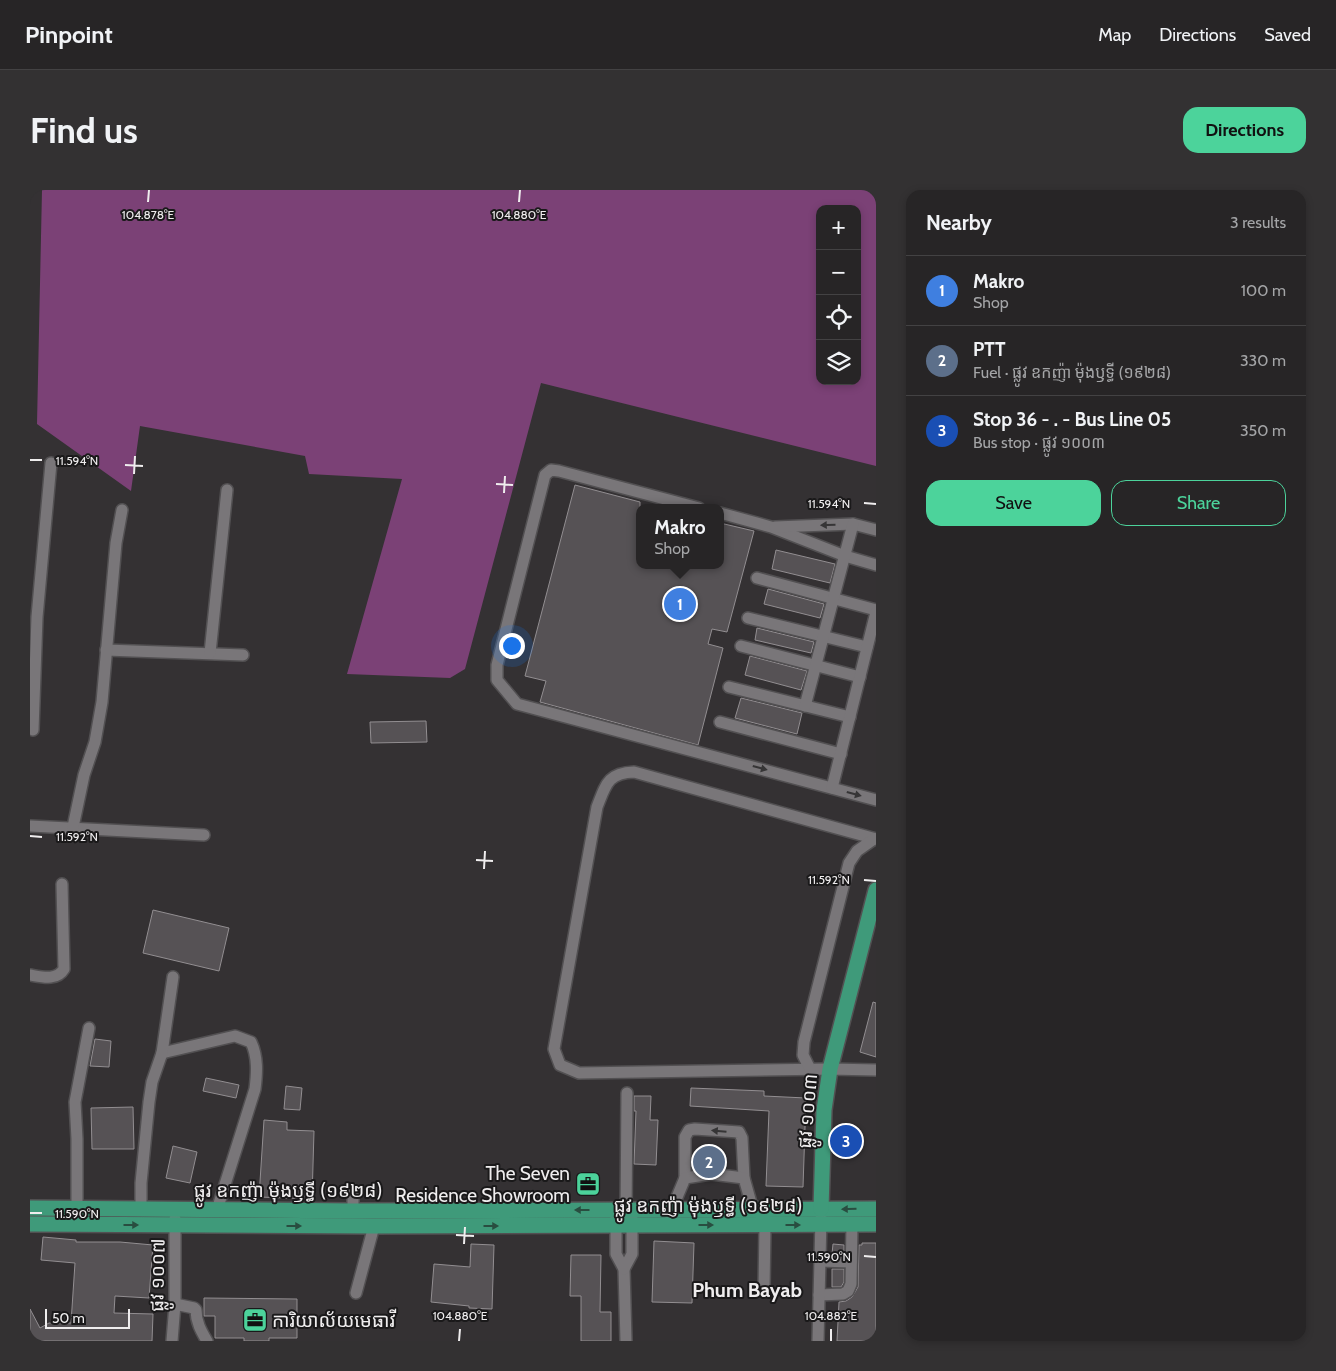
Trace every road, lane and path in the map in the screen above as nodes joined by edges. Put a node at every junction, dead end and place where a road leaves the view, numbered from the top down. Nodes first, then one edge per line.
1 (51, 462) dead end
2 (227, 490) dead end
3 (684, 504) edge
4 (122, 510) dead end
5 (724, 514) edge
6 (853, 524) junction
7 (771, 527) junction
8 (876, 530) edge
9 (845, 556) junction
10 (876, 565) edge
11 (757, 578) dead end
12 (833, 599) junction
13 (876, 611) edge
14 (748, 618) dead end
15 (824, 636) junction
16 (33, 637) edge
17 (741, 646) dead end
18 (867, 646) junction
19 (106, 650) junction
20 (210, 653) junction
21 (243, 655) dead end
22 (816, 666) junction
23 (860, 677) junction
24 (729, 687) dead end
25 (805, 706) junction
26 (850, 717) junction
27 (720, 722) dead end
28 (33, 730) dead end
29 (841, 754) junction
30 (832, 788) junction
31 (876, 800) edge
32 (30, 826) edge
33 (73, 827) junction
34 (204, 835) dead end
35 (875, 839) edge
36 (62, 884) dead end
37 (876, 890) edge
38 (30, 975) edge
39 (173, 977) dead end
40 (89, 1028) dead end
41 (162, 1053) junction
42 (810, 1069) junction
43 (830, 1069) junction
44 (876, 1070) edge
45 (627, 1093) dead end
46 (685, 1178) junction
47 (744, 1178) junction
48 (353, 1190) dead end
49 (30, 1208) edge
50 (76, 1209) junction
51 (141, 1209) junction
52 (176, 1209) junction
53 (625, 1209) junction
54 (876, 1209) edge
55 (217, 1210) junction
56 (353, 1210) junction
57 (409, 1210) junction
58 (672, 1210) junction
59 (753, 1210) junction
60 (821, 1217) junction
61 (30, 1224) edge
62 (852, 1224) junction
63 (876, 1224) edge
64 (175, 1225) junction
65 (625, 1225) junction
66 (671, 1225) junction
67 (766, 1225) junction
68 (374, 1226) junction
69 (409, 1226) junction
70 (820, 1261) junction
71 (851, 1262) junction
72 (624, 1269) junction
73 (764, 1290) dead end
74 (356, 1293) dead end
75 (819, 1295) junction
76 (175, 1304) junction
77 (172, 1341) edge
78 (207, 1341) edge
79 (626, 1341) edge
80 (818, 1341) edge

1 - 16 street
2 - 20 street
3 -> 30 street
4 - 19 street
5 - 7 street
6 -> 7 street
6 - 8 street
6 - 9 street
7 - 9 street
9 - 10 street
9 - 12 street
11 - 12 street
12 - 13 street
12 - 15 street
13 - 18 street
14 - 15 street
15 - 18 street
15 - 22 street
16 - 28 street
17 - 22 street
18 - 23 street
19 - 20 street
19 - 33 street
20 - 21 street
22 - 23 street
22 - 25 street
23 - 26 street
24 - 25 street
25 - 26 street
26 - 29 street
27 - 29 street
29 - 30 street
30 -> 31 street
32 - 33 street
33 - 34 street
35 - 42 street
35 - 42 street
36 - 38 street
37 - 43 main road, ផ្លូវ ១០០៣
39 - 41 street
40 - 50 street
41 - 51 street
41 - 55 street
42 - 43 street
43 - 44 street
43 - 60 main road, ផ្លូវ ១០០៣
45 - 53 street
46 - 47 street
47 -> 46 street
46 - 58 street
47 - 59 street
48 - 56 street
49 - 50 main road, ផ្លូវ ឧកញ៉ា ម៉ុងឫទ្ធី (១៩២៨)
50 - 51 main road, ផ្លូវ ឧកញ៉ា ម៉ុងឫទ្ធី (១៩២៨)
51 - 52 main road, ផ្លូវ ឧកញ៉ា ម៉ុងឫទ្ធី (១៩២៨)
52 - 55 main road, ផ្លូវ ឧកញ៉ា ម៉ុងឫទ្ធី (១៩២៨)
52 - 64 street, ផ្លូវ ១០០៧
53 -> 57 main road, ផ្លូវ ឧកញ៉ា ម៉ុងឫទ្ធី (១៩២៨)
53 - 58 main road, ផ្លូវ ឧកញ៉ា ម៉ុងឫទ្ធី (១៩២៨)
53 - 65 street
53 - 65 street
54 -> 60 main road, ផ្លូវ ឧកញ៉ា ម៉ុងឫទ្ធី (១៩២៨)
55 - 56 main road, ផ្លូវ ឧកញ៉ា ម៉ុងឫទ្ធី (១៩២៨)
56 - 57 main road, ផ្លូវ ឧកញ៉ា ម៉ុងឫទ្ធី (១៩២៨)
57 - 69 main road
58 - 59 main road, ផ្លូវ ឧកញ៉ា ម៉ុងឫទ្ធី (១៩២៨)
58 - 66 street
59 - 60 main road, ផ្លូវ ឧកញ៉ា ម៉ុងឫទ្ធី (១៩២៨)
60 - 62 main road, ផ្លូវ ឧកញ៉ា ម៉ុងឫទ្ធី (១៩២៨)
67 -> 60 main road, ផ្លូវ ឧកញ៉ា ម៉ុងឫទ្ធី (១៩២៨)
60 - 70 street, ផ្លូវ ១០០៣
61 -> 64 main road, ផ្លូវ ឧកញ៉ា ម៉ុងឫទ្ធី (១៩២៨)
62 - 63 main road, ផ្លូវ ឧកញ៉ា ម៉ុងឫទ្ធី (១៩២៨)
62 - 71 street
64 -> 68 main road, ផ្លូវ ឧកញ៉ា ម៉ុងឫទ្ធី (១៩២៨)
64 - 76 street, ផ្លូវ ១០០៧
65 - 66 main road, ផ្លូវ ឧកញ៉ា ម៉ុងឫទ្ធី (១៩២៨)
69 -> 65 main road, ផ្លូវ ឧកញ៉ា ម៉ុងឫទ្ធី (១៩២៨)
65 - 72 street
65 - 72 street
66 -> 67 main road, ផ្លូវ ឧកញ៉ា ម៉ុងឫទ្ធី (១៩២៨)
67 - 73 street
68 - 69 main road, ផ្លូវ ឧកញ៉ា ម៉ុងឫទ្ធី (១៩២៨)
68 - 74 street
70 - 71 street
70 - 75 street, ផ្លូវ ១០០៣
71 - 75 street
72 - 79 street
75 - 80 street, ផ្លូវ ១០០៣
76 - 77 street, ផ្លូវ ១០០៧
76 - 78 street

